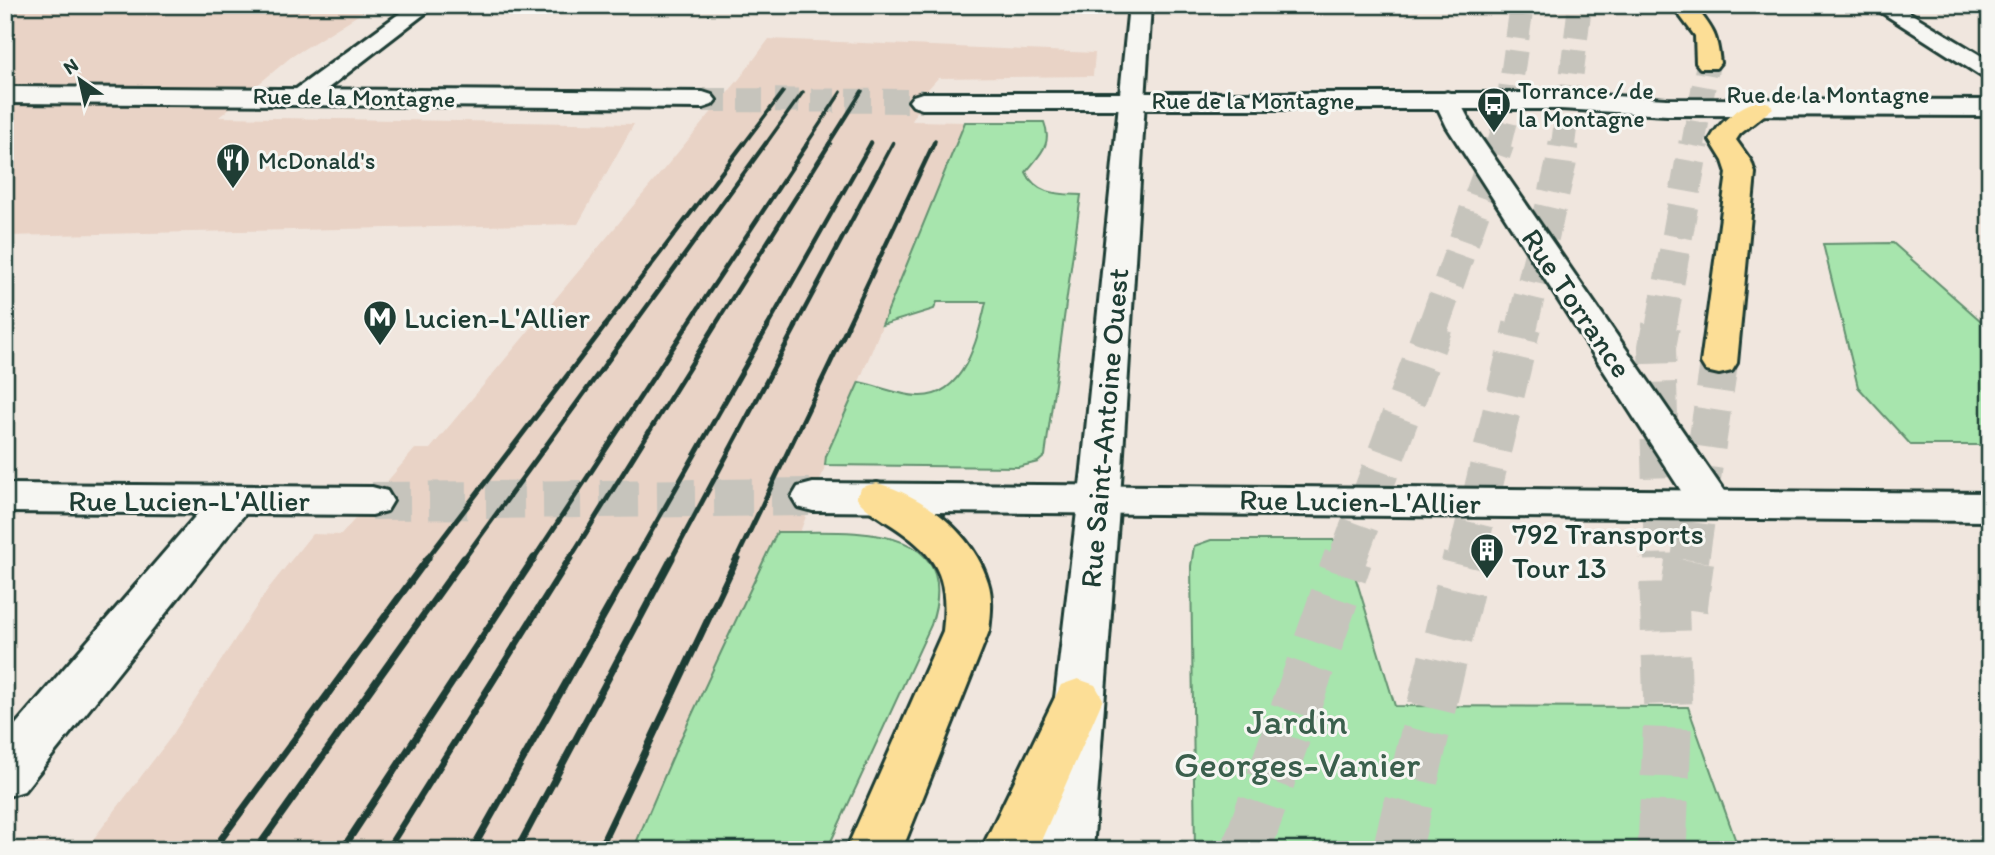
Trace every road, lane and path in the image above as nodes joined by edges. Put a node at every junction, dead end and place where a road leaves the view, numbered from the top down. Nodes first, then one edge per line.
1 (425, 5) edge
2 (1140, 5) edge
3 (1683, 5) edge
4 (1881, 5) edge
5 (1708, 63) tunnel mouth
6 (1990, 71) edge
7 (5, 95) edge
8 (1990, 95) edge
9 (301, 97) junction
10 (703, 100) tunnel mouth
11 (922, 100) tunnel mouth
12 (1132, 100) junction
13 (1447, 100) junction
14 (1583, 101) junction
15 (1760, 108) junction
16 (1990, 108) edge
17 (1720, 363) tunnel mouth
18 (813, 497) tunnel mouth
19 (877, 497) junction
20 (5, 498) edge
21 (1099, 499) junction
22 (233, 500) junction
23 (372, 500) tunnel mouth
24 (1711, 504) junction
25 (1990, 507) edge
26 (1078, 699) junction
27 (5, 775) edge
28 (874, 850) edge
29 (1009, 850) edge
30 (1065, 850) edge

1 - 9 street
2 - 12 street, Rue Saint-Antoine Ouest
3 - 5 highway
4 - 6 street
7 - 9 street, Rue de la Montagne
8 - 14 street, Rue de la Montagne
9 - 10 street, Rue de la Montagne
11 - 12 street, Rue de la Montagne
12 - 13 street, Rue de la Montagne
12 - 21 street, Rue Saint-Antoine Ouest
13 - 14 street, Rue de la Montagne
13 - 24 street, Rue Torrance
14 - 15 street, Rue de la Montagne
15 - 16 street, Rue de la Montagne
15 - 17 highway
18 - 19 street, Rue Lucien-L'Allier
19 - 21 street, Rue Lucien-L'Allier
19 - 28 highway
20 - 22 street, Rue Lucien-L'Allier
21 - 24 street, Rue Lucien-L'Allier
21 - 26 street, Rue Saint-Antoine Ouest
22 - 23 street, Rue Lucien-L'Allier
22 - 27 street
24 - 25 street, Rue Lucien-L'Allier
26 - 29 highway
26 - 30 street, Rue Saint-Antoine Ouest

